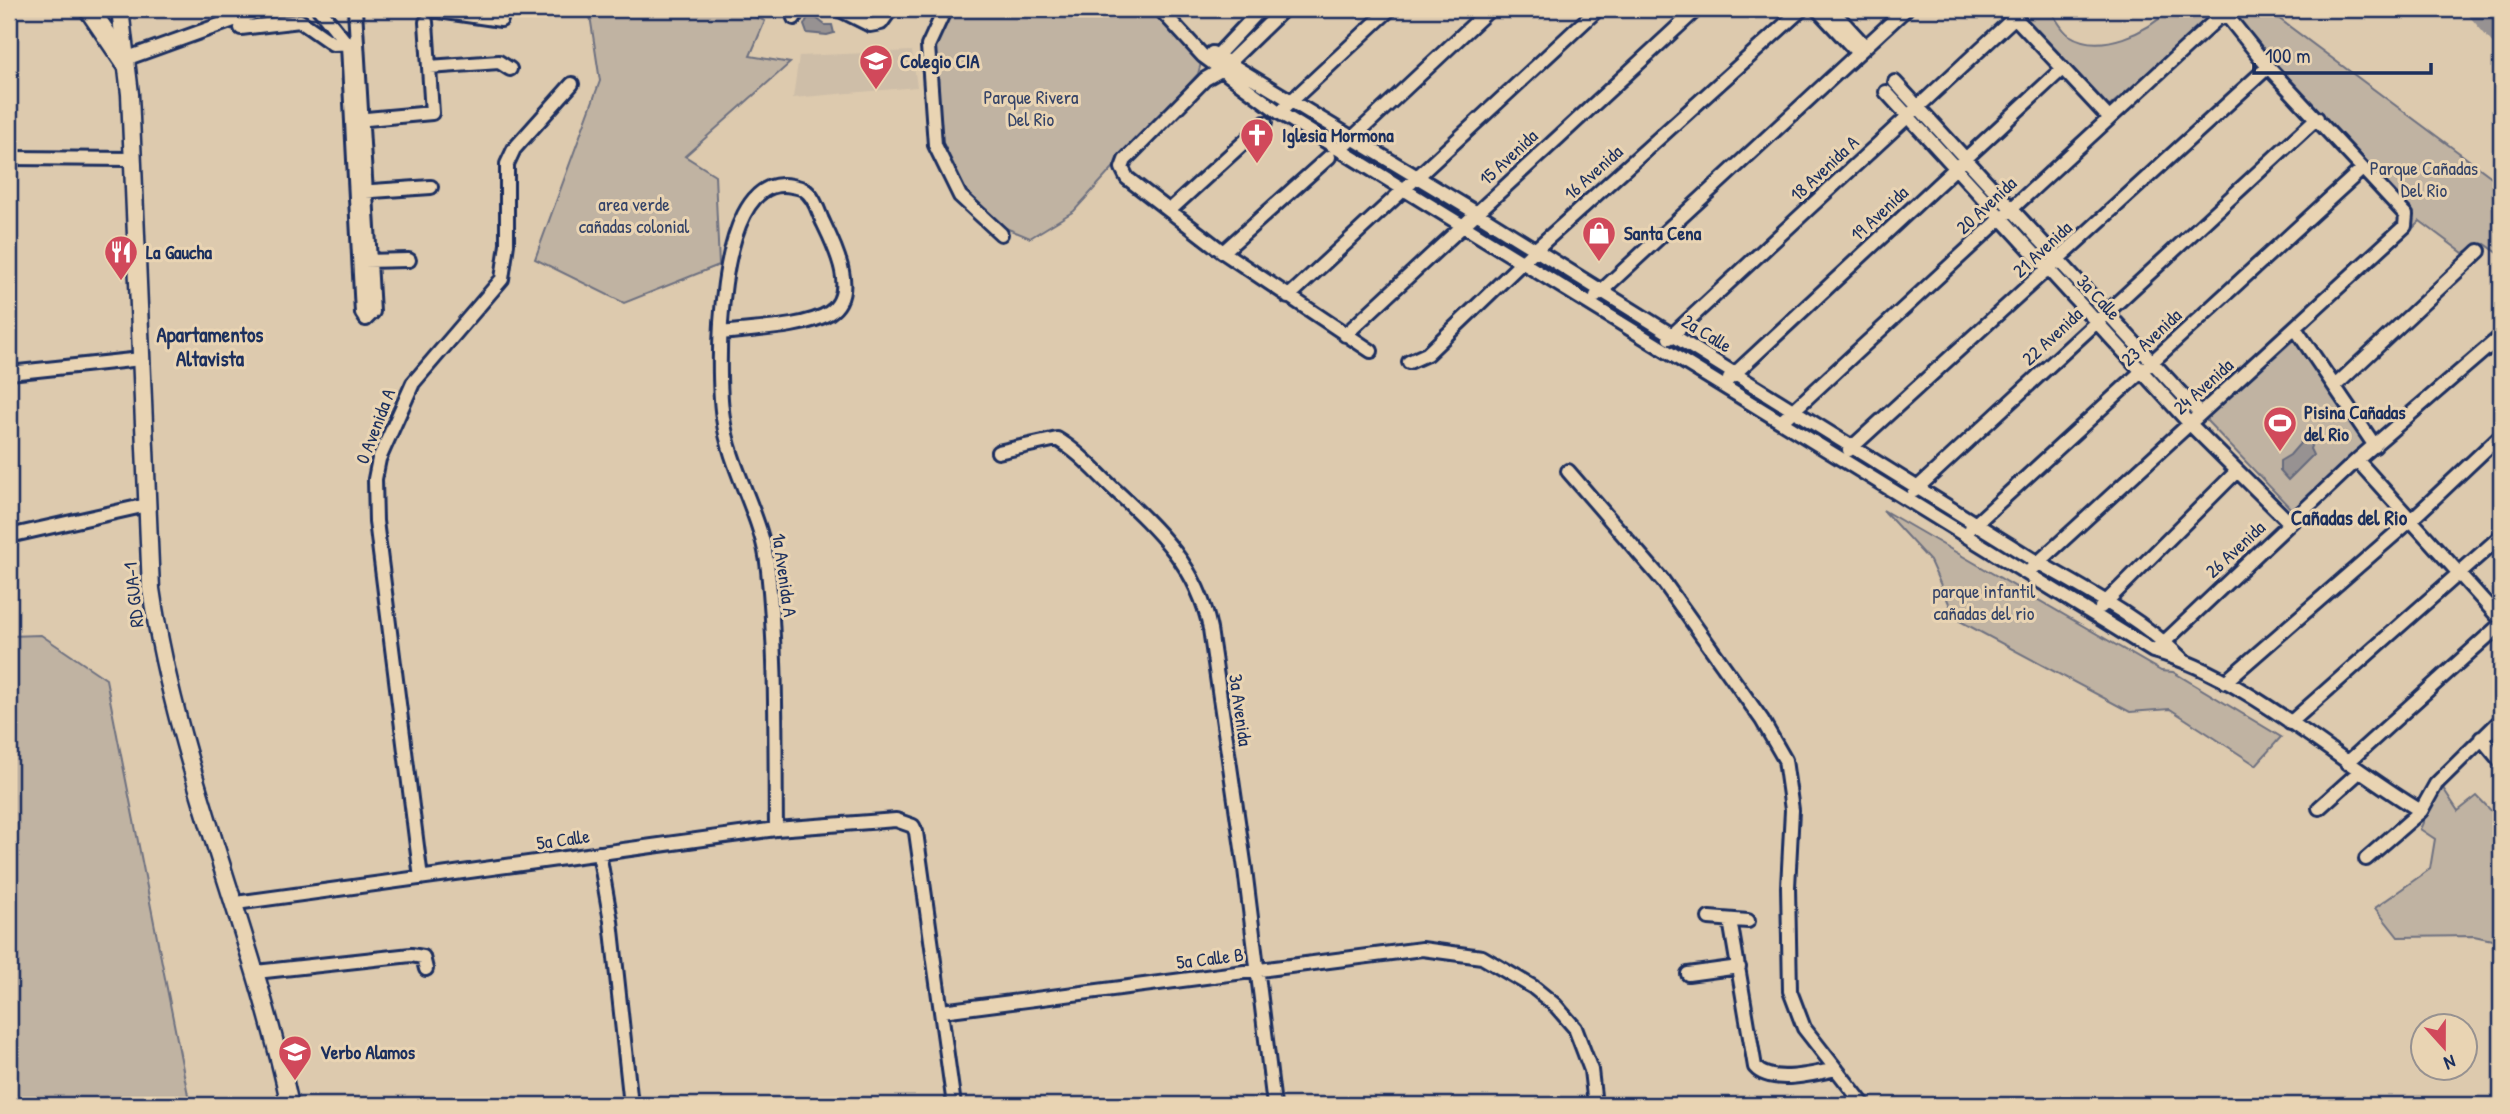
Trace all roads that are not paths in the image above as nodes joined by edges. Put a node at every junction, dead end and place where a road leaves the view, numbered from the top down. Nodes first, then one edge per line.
1 (89, 9) edge
2 (105, 9) edge
3 (120, 9) edge
4 (264, 9) edge
5 (319, 9) edge
6 (355, 9) edge
7 (838, 9) edge
8 (891, 9) edge
9 (945, 9) edge
10 (1160, 9) edge
11 (1171, 9) edge
12 (1261, 9) edge
13 (1284, 9) edge
14 (1390, 9) edge
15 (1490, 9) edge
16 (1598, 9) edge
17 (1697, 9) edge
18 (1802, 9) edge
19 (1817, 9) edge
20 (1831, 9) edge
21 (1906, 9) edge
22 (458, 12) edge
23 (2011, 13) edge
24 (425, 15) edge
25 (501, 20) dead end
26 (241, 28) dead end
27 (352, 43) junction
28 (1861, 49) junction
29 (124, 58) junction
30 (1214, 59) junction
31 (429, 67) junction
32 (2268, 67) junction
33 (510, 69) dead end
34 (2062, 69) junction
35 (1895, 82) dead end
36 (572, 84) dead end
37 (1885, 92) dead end
38 (1290, 102) junction
39 (1913, 112) junction
40 (1280, 113) junction
41 (2108, 117) junction
42 (2317, 118) junction
43 (357, 120) junction
44 (1265, 123) dead end
45 (1351, 138) junction
46 (1341, 149) junction
47 (1329, 157) dead end
48 (9, 158) edge
49 (133, 159) junction
50 (1960, 163) junction
51 (2362, 169) junction
52 (1418, 177) junction
53 (431, 187) dead end
54 (1406, 190) junction
55 (360, 192) junction
56 (1170, 210) junction
57 (1476, 213) junction
58 (2006, 213) junction
59 (1464, 225) junction
60 (1001, 234) dead end
61 (1535, 250) junction
62 (2479, 251) dead end
63 (1223, 252) junction
64 (409, 260) dead end
65 (2058, 260) junction
66 (1523, 263) junction
67 (2048, 270) junction
68 (1602, 290) junction
69 (1288, 297) junction
70 (1589, 303) junction
71 (2106, 312) junction
72 (2096, 322) junction
73 (2295, 328) junction
74 (721, 333) junction
75 (1345, 335) junction
76 (1673, 335) junction
77 (2501, 336) edge
78 (1660, 347) junction
79 (1371, 351) dead end
80 (141, 359) junction
81 (1409, 362) dead end
82 (2152, 362) junction
83 (2142, 372) junction
84 (9, 373) edge
85 (1734, 374) junction
86 (1722, 385) junction
87 (2335, 386) junction
88 (1791, 410) junction
89 (2200, 414) junction
90 (1782, 421) junction
91 (2190, 424) junction
92 (2501, 435) edge
93 (1854, 446) junction
94 (2375, 446) junction
95 (998, 452) dead end
96 (1841, 458) junction
97 (2357, 460) junction
98 (1567, 471) dead end
99 (2237, 471) junction
100 (1918, 487) junction
101 (1907, 497) junction
102 (147, 505) junction
103 (2411, 520) junction
104 (2290, 523) junction
105 (1971, 529) junction
106 (9, 536) edge
107 (2501, 536) edge
108 (2039, 563) junction
109 (2027, 573) junction
110 (2460, 575) junction
111 (2106, 601) junction
112 (2094, 614) junction
113 (2501, 622) edge
114 (2164, 642) junction
115 (2153, 651) junction
116 (2182, 659) junction
117 (2225, 682) junction
118 (2501, 720) edge
119 (2290, 723) junction
120 (2481, 738) junction
121 (2501, 762) edge
122 (2347, 763) junction
123 (2359, 772) junction
124 (2319, 808) dead end
125 (2421, 811) junction
126 (776, 829) junction
127 (599, 853) junction
128 (2366, 859) dead end
129 (421, 878) junction
130 (236, 903) junction
131 (1709, 918) dead end
132 (1730, 920) junction
133 (1748, 921) dead end
134 (1739, 967) junction
135 (426, 969) dead end
136 (1257, 971) junction
137 (256, 972) junction
138 (1688, 974) dead end
139 (942, 1011) junction
140 (1836, 1069) junction
141 (290, 1105) edge
142 (631, 1105) edge
143 (954, 1105) edge
144 (1274, 1105) edge
145 (1595, 1105) edge
146 (1864, 1105) edge

1 - 29 highway
2 - 29 highway
3 - 29 main road, RD GUA-1
4 - 29 street
5 - 27 street
6 - 27 street
7 - 8 street
9 - 60 street
10 - 30 street
11 - 30 street
12 - 30 street
13 - 30 street
14 - 38 street
15 - 45 street
16 - 52 street
17 - 57 street, 15 Avenida
18 - 61 street, 16 Avenida
19 - 28 street
20 - 28 street
21 - 28 street
22 - 24 street
22 - 25 street
23 - 34 street
23 - 39 street, 18 Avenida A
24 - 31 street
26 - 27 street
27 - 43 street
28 - 68 street
29 - 49 main road, RD GUA-1
30 - 38 street, 2a Calle
30 - 40 street, 2a Calle
30 - 56 street
31 - 33 street
31 - 43 street
32 - 41 street, 20 Avenida
32 - 42 street
32 - 65 street, 21 Avenida
34 - 41 street
34 - 50 street, 19 Avenida
35 - 39 street
36 - 129 street, 0 Avenida A
37 - 39 street, 3a Calle
38 - 40 street
38 - 45 street, 2a Calle
39 - 50 street, 3a Calle
39 - 76 street, 18 Avenida A
40 - 46 street, 2a Calle
41 - 58 street, 20 Avenida
42 - 51 street
42 - 71 street, 22 Avenida
43 - 55 street
44 - 56 street
45 - 46 street
45 - 52 street, 2a Calle
46 - 54 street, 2a Calle
47 - 63 street
48 - 49 street
49 - 80 main road, RD GUA-1
50 - 58 street, 3a Calle
50 - 85 street, 19 Avenida
51 - 73 street, 24 Avenida
51 - 82 street, 23 Avenida
52 - 54 street
52 - 57 street, 2a Calle
53 - 55 street
54 - 59 street, 2a Calle
54 - 69 street
55 - 64 street
56 - 63 street
57 - 59 street, 15 Avenida
57 - 61 street, 2a Calle
58 - 65 street, 3a Calle
58 - 67 street, 3a Calle
58 - 88 street, 20 Avenida
59 - 66 street, 2a Calle
59 - 75 street, 15 Avenida
61 - 66 street, 16 Avenida
61 - 68 street, 2a Calle
62 - 87 street
63 - 69 street
65 - 67 street, 21 Avenida
65 - 71 street, 3a Calle
66 - 70 street, 2a Calle
66 - 81 street, 16 Avenida
67 - 72 street, 3a Calle
67 - 93 street, 21 Avenida
68 - 70 street
68 - 76 street, 2a Calle
69 - 75 street
70 - 78 street, 2a Calle
71 - 72 street, 22 Avenida
71 - 82 street, 3a Calle
72 - 83 street, 3a Calle
72 - 100 street, 22 Avenida
73 - 87 street
73 - 89 street, 24 Avenida
74 - 74 street, 1a Avenida A
74 - 126 street, 1a Avenida A
75 - 79 street
76 - 78 street, 18 Avenida A
76 - 85 street, 2a Calle
77 - 94 street, 26 Avenida
78 - 86 street, 2a Calle
80 - 84 street
80 - 102 main road, RD GUA-1
82 - 83 street, 23 Avenida
82 - 89 street, 3a Calle
83 - 91 street, 3a Calle
83 - 105 street, 23 Avenida
85 - 86 street, 19 Avenida
85 - 88 street, 2a Calle
86 - 90 street, 2a Calle
87 - 94 street
88 - 90 street, 20 Avenida
88 - 93 street, 2a Calle
89 - 91 street, 24 Avenida
90 - 96 street, 2a Calle
91 - 99 street, 3a Calle
91 - 108 street, 24 Avenida
92 - 103 street
93 - 96 street, 21 Avenida
93 - 100 street, 2a Calle
94 - 97 street, 26 Avenida
95 - 136 street, 3a Avenida
96 - 101 street, 2a Calle
97 - 103 street
97 - 104 street, 26 Avenida
98 - 140 street
99 - 104 street, 3a Calle
99 - 111 street
100 - 101 street, 22 Avenida
100 - 105 street, 2a Calle
101 - 105 street, 2a Calle
102 - 106 street
102 - 130 main road, RD GUA-1
103 - 110 street
103 - 117 street
104 - 114 street, 26 Avenida
105 - 108 street, 2a Calle
105 - 109 street, 2a Calle
107 - 110 street
108 - 109 street, 24 Avenida
108 - 111 street, 2a Calle
109 - 112 street, 2a Calle
110 - 113 street
110 - 119 street
111 - 112 street
111 - 114 street, 2a Calle
112 - 115 street, 2a Calle
113 - 122 street
114 - 115 street, 26 Avenida
114 - 116 street, 2a Calle
115 - 116 street, 2a Calle
116 - 117 street, 2a Calle
117 - 119 street, 2a Calle
118 - 120 street
119 - 122 street, 2a Calle
120 - 121 street
120 - 125 street
122 - 123 street, 2a Calle
123 - 124 street
123 - 125 street, 2a Calle
125 - 128 street
126 - 127 street, 5a Calle
126 - 139 street, 5a Calle
127 - 129 street, 5a Calle
127 - 142 street
129 - 130 street, 5a Calle
130 - 137 main road, RD GUA-1
131 - 132 street
132 - 133 street
132 - 134 street
134 - 138 street
134 - 140 street
135 - 137 street
136 - 139 street, 5a Calle B
136 - 144 street, 3a Avenida
136 - 145 street, 5a Calle B
137 - 141 main road, RD GUA-1
139 - 143 street
140 - 146 street

